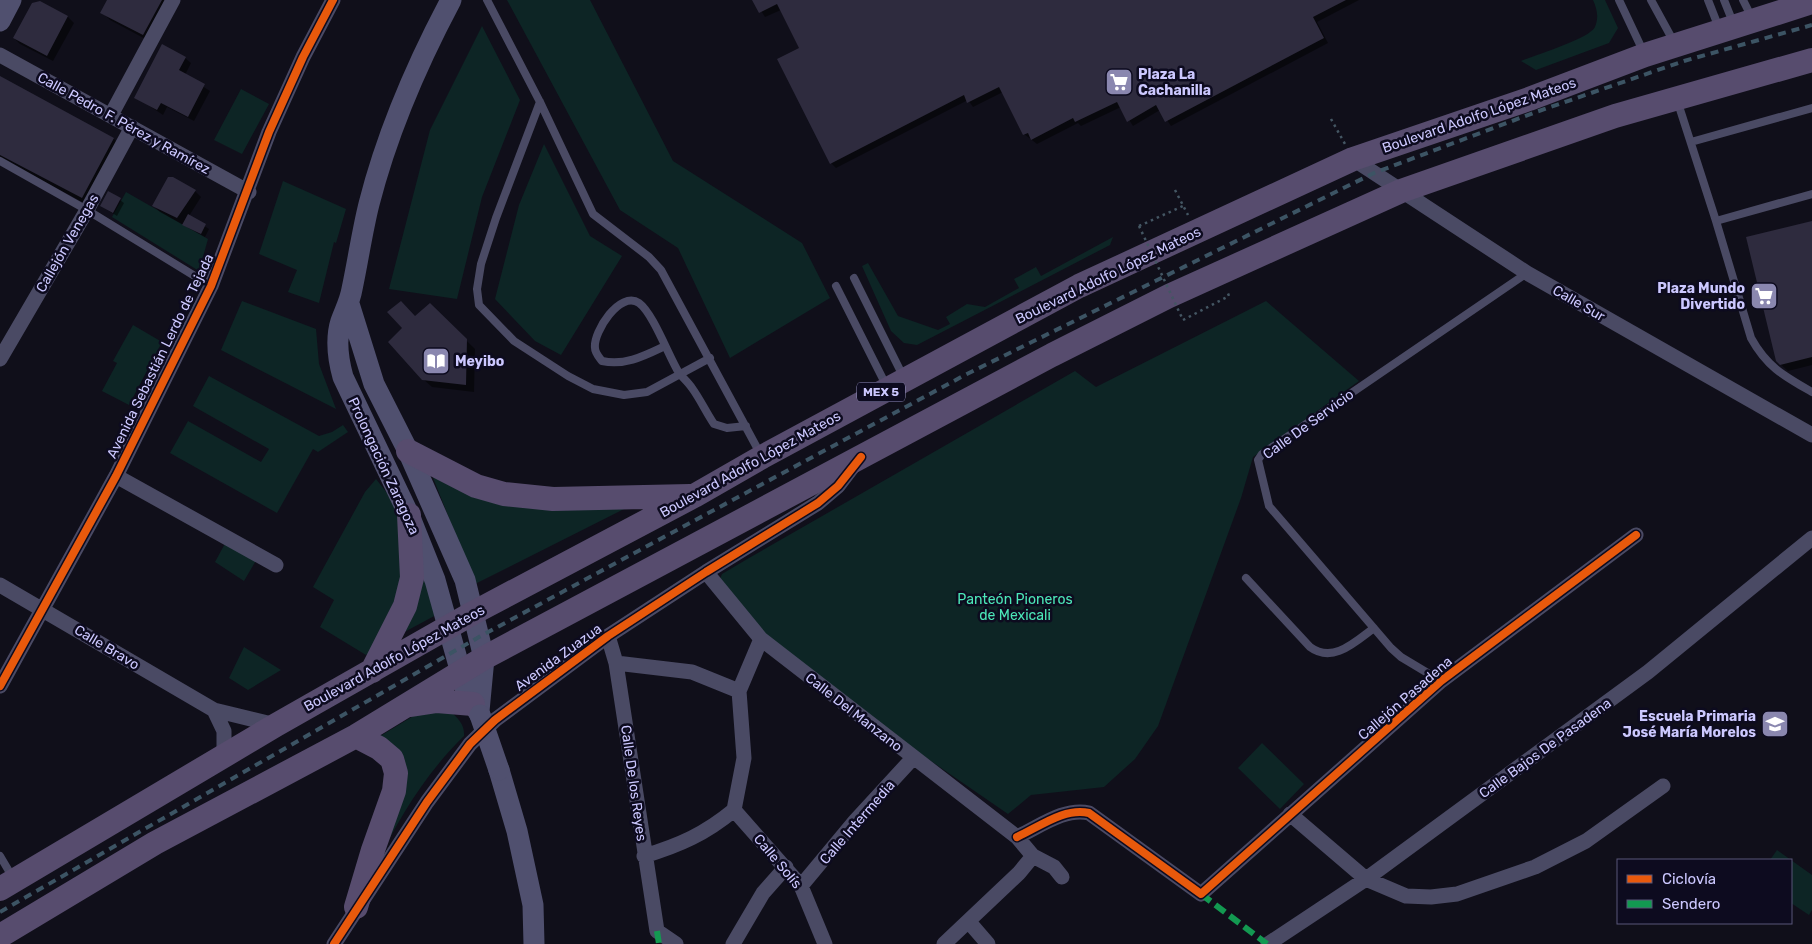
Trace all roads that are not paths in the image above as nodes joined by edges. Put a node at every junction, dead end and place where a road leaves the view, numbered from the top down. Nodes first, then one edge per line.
1 (11, 0) edge
2 (173, 0) edge
3 (333, 0) edge
4 (451, 0) edge
5 (487, 0) edge
6 (1619, 0) edge
7 (1650, 0) edge
8 (1708, 0) edge
9 (1724, 0) edge
10 (1812, 2) edge
11 (1738, 20) edge
12 (0, 21) edge
13 (1676, 45) junction
14 (0, 55) edge
15 (1645, 55) junction
16 (1812, 60) edge
17 (1676, 98) junction
18 (540, 102) junction
19 (1812, 108) edge
20 (111, 115) junction
21 (132, 126) junction
22 (1691, 142) junction
23 (1353, 158) junction
24 (0, 162) edge
25 (1401, 191) junction
26 (249, 192) junction
27 (1812, 194) edge
28 (87, 210) junction
29 (1716, 221) junction
30 (1527, 273) junction
31 (854, 278) dead end
32 (211, 286) junction
33 (836, 286) dead end
34 (349, 304) junction
35 (665, 346) junction
36 (710, 358) junction
37 (0, 359) edge
38 (680, 375) junction
39 (896, 384) junction
40 (1812, 392) edge
41 (746, 426) junction
42 (1812, 435) edge
43 (408, 451) junction
44 (861, 456) junction
45 (762, 457) junction
46 (116, 476) junction
47 (694, 496) junction
48 (409, 515) junction
49 (1636, 535) dead end
50 (1812, 538) edge
51 (276, 565) dead end
52 (706, 572) junction
53 (1246, 578) dead end
54 (0, 585) edge
55 (42, 608) junction
56 (473, 613) junction
57 (449, 627) junction
58 (1374, 628) junction
59 (608, 636) junction
60 (761, 639) junction
61 (484, 658) junction
62 (616, 663) junction
63 (372, 671) junction
64 (461, 672) junction
65 (1441, 681) junction
66 (0, 686) edge
67 (739, 691) junction
68 (404, 706) junction
69 (214, 710) junction
70 (477, 710) junction
71 (276, 725) junction
72 (356, 736) junction
73 (224, 756) junction
74 (913, 758) junction
75 (1663, 786) dead end
76 (734, 810) junction
77 (1290, 814) junction
78 (1018, 837) junction
79 (0, 856) edge
80 (644, 856) junction
81 (1033, 856) junction
82 (786, 867) junction
83 (1062, 877) dead end
84 (1366, 880) junction
85 (7, 884) edge
86 (801, 886) junction
87 (356, 907) junction
88 (968, 922) junction
89 (0, 936) edge
90 (334, 944) edge
91 (534, 944) edge
92 (676, 944) edge
93 (733, 944) edge
94 (825, 944) edge
95 (944, 944) edge
96 (988, 944) edge
97 (1268, 944) edge

1 - 12 main road
2 - 20 street
3 - 26 street, Avenida Sebastián Lerdo de Tejada
4 - 34 main road, Prolongación Zaragoza
5 - 18 lane
6 - 15 lane
7 - 13 lane
8 - 11 lane
9 - 11 lane
10 - 11 main road, Boulevard Adolfo López Mateos / MEX 5
11 - 13 main road, Boulevard Adolfo López Mateos / MEX 5
13 - 15 main road, Boulevard Adolfo López Mateos / MEX 5
14 - 20 street, Calle Pedro F. Pérez y Ramírez
15 - 23 main road, Boulevard Adolfo López Mateos / MEX 5
16 - 17 main road
17 - 22 lane
17 - 25 main road
18 - 36 lane
18 - 38 lane
19 - 22 lane
20 - 21 street, Calle Pedro F. Pérez y Ramírez
21 - 26 street, Calle Pedro F. Pérez y Ramírez
21 - 28 street, Callejón Venegas
22 - 29 lane
23 - 25 street, Calle Sur
23 - 39 main road, Boulevard Adolfo López Mateos / MEX 5
24 - 28 lane
25 - 30 street, Calle Sur
25 - 44 main road
26 - 32 street, Avenida Sebastián Lerdo de Tejada
27 - 29 lane
28 - 32 lane
28 - 37 street, Callejón Venegas
29 - 40 lane
30 - 42 street, Calle Sur
30 - 58 lane, Calle De Servicio
31 - 39 lane
32 - 46 street, Avenida Sebastián Lerdo de Tejada
33 - 39 lane
34 - 43 main road, Prolongación Zaragoza
34 - 48 main road, Prolongación Zaragoza
35 - 35 lane
35 - 38 lane
36 - 38 lane
36 - 41 lane
38 - 41 lane
39 - 45 main road, Boulevard Adolfo López Mateos / MEX 5
41 - 45 lane
43 - 47 main road
43 - 56 main road, Prolongación Zaragoza
44 - 52 street, Avenida Zuazua
44 - 61 main road
45 - 47 main road, Boulevard Adolfo López Mateos / MEX 5
46 - 51 street
46 - 55 street, Avenida Sebastián Lerdo de Tejada
47 - 56 main road, Boulevard Adolfo López Mateos / MEX 5
48 - 57 main road, Prolongación Zaragoza
48 - 63 main road
49 - 65 street, Callejón Pasadena
50 - 84 street, Calle Bajos De Pasadena
52 - 59 street, Avenida Zuazua
52 - 60 street, Calle Del Manzano
53 - 58 lane
54 - 55 street, Calle Bravo
55 - 66 street, Avenida Sebastián Lerdo de Tejada
55 - 69 street, Calle Bravo
56 - 57 main road, Boulevard Adolfo López Mateos / MEX 5
56 - 61 main road, Prolongación Zaragoza
57 - 63 main road, Boulevard Adolfo López Mateos / MEX 5
57 - 64 main road, Prolongación Zaragoza
58 - 65 lane, Calle De Servicio
59 - 62 street, Calle De los Reyes
59 - 87 street, Avenida Zuazua
60 - 67 street
60 - 74 street, Calle Del Manzano
61 - 64 main road
61 - 70 main road, Prolongación Zaragoza
62 - 67 street
62 - 80 street, Calle De los Reyes
63 - 71 main road, Boulevard Adolfo López Mateos / MEX 5
64 - 68 main road
64 - 70 main road, Prolongación Zaragoza
65 - 77 street, Callejón Pasadena
67 - 76 street
68 - 70 main road
68 - 72 main road
69 - 71 street, Calle Bravo
69 - 73 street
70 - 91 main road, Prolongación Zaragoza, bridge
71 - 73 main road, Boulevard Adolfo López Mateos / MEX 5
72 - 87 main road
72 - 89 main road
73 - 85 main road, Boulevard Adolfo López Mateos / MEX 5
74 - 78 street, Calle Del Manzano
74 - 86 street, Calle Intermedia
75 - 84 street
76 - 80 street
76 - 82 street, Calle Solís
77 - 78 street, Callejón Pasadena
77 - 84 street
78 - 81 street, Calle Del Manzano
79 - 85 lane
80 - 92 street, Calle De los Reyes
81 - 83 street
81 - 88 street
82 - 86 street, Calle Solís
82 - 93 street
84 - 97 street, Calle Bajos De Pasadena
86 - 94 street, Calle Solís
87 - 90 street, Avenida Zuazua
88 - 95 street
88 - 96 street

